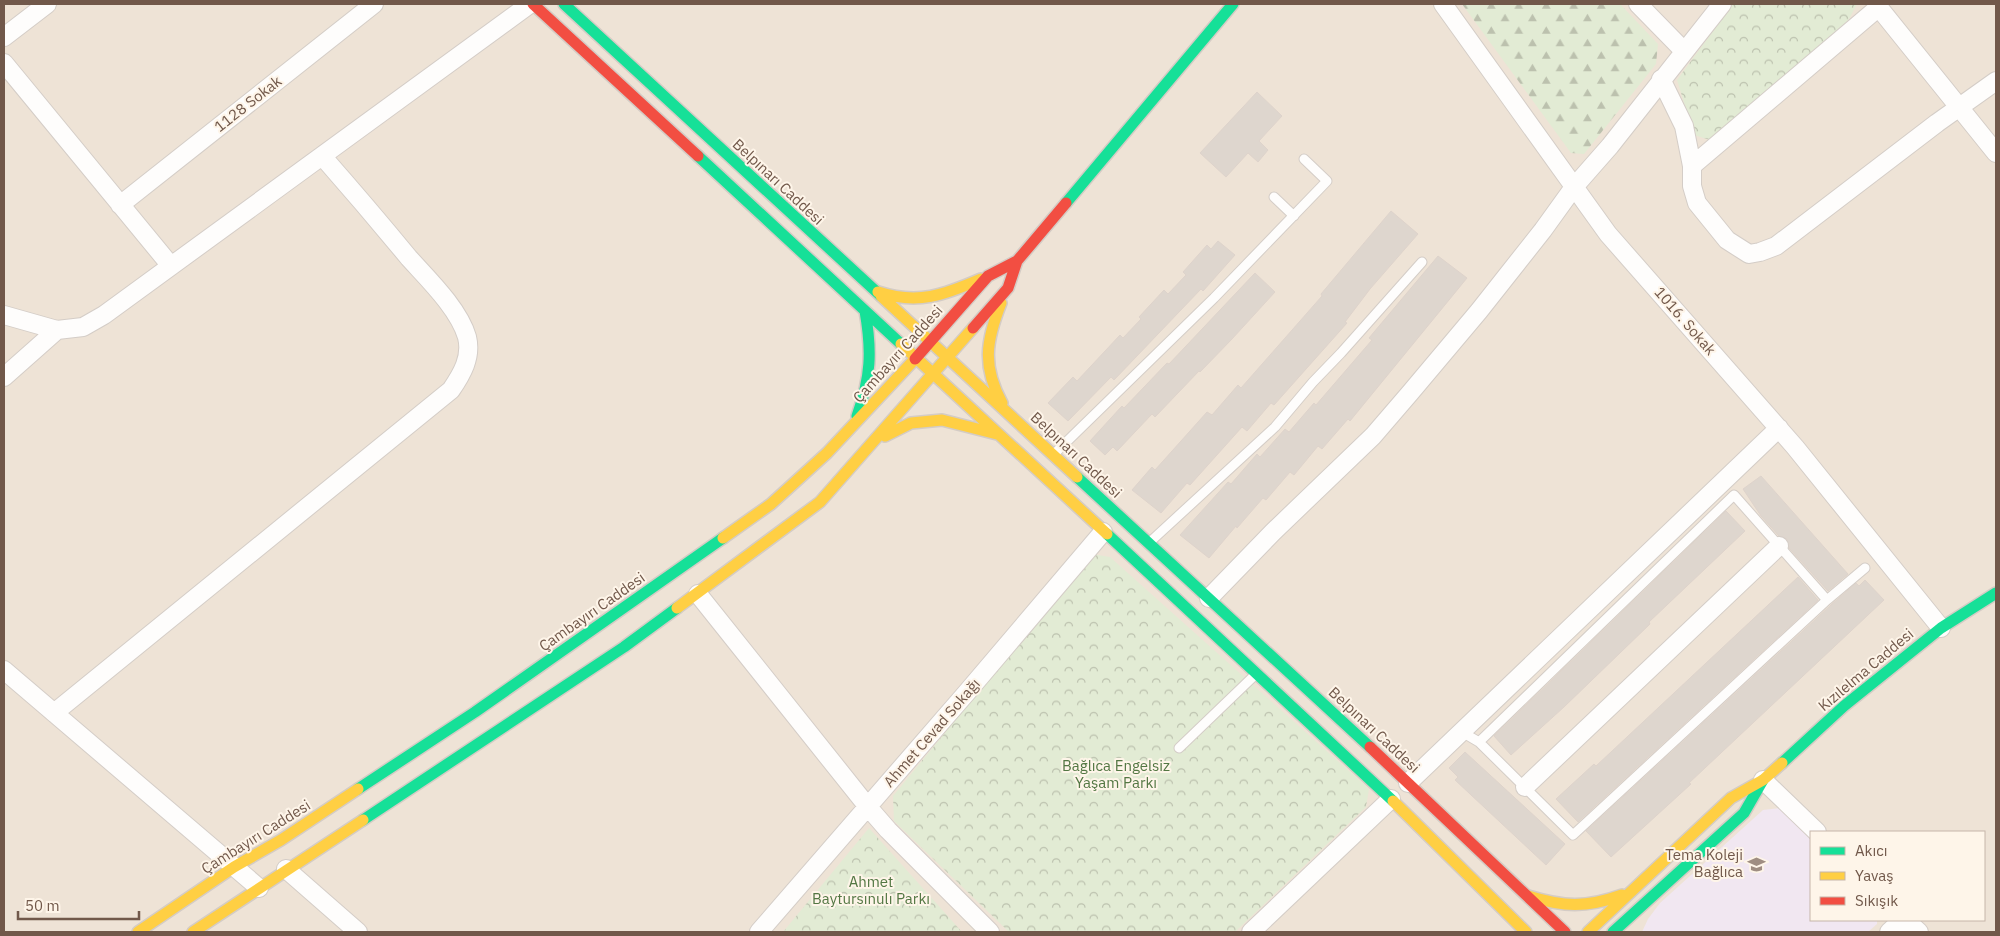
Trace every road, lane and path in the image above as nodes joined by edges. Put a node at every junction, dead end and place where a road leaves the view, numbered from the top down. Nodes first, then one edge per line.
1 (47, 4) edge
2 (374, 4) edge
3 (531, 4) edge
4 (564, 4) edge
5 (1233, 4) edge
6 (1443, 4) edge
7 (1638, 4) edge
8 (1722, 4) edge
9 (1877, 6) edge
10 (4, 37) edge
11 (1684, 51) junction
12 (4, 63) edge
13 (1661, 80) junction
14 (1996, 81) edge
15 (1959, 107) junction
16 (1996, 153) edge
17 (322, 157) junction
18 (1304, 159) dead end
19 (1692, 166) junction
20 (1574, 187) junction
21 (1274, 197) dead end
22 (120, 205) junction
23 (1294, 216) junction
24 (1017, 262) junction
25 (1422, 262) dead end
26 (171, 266) junction
27 (988, 276) junction
28 (1008, 288) junction
29 (872, 289) junction
30 (865, 311) junction
31 (4, 314) edge
32 (58, 330) junction
33 (929, 342) junction
34 (916, 358) junction
35 (947, 358) junction
36 (934, 374) junction
37 (4, 377) edge
38 (1008, 413) junction
39 (853, 426) junction
40 (1779, 428) junction
41 (1001, 435) junction
42 (876, 440) junction
43 (1054, 454) junction
44 (1103, 532) junction
45 (1149, 543) junction
46 (1779, 546) junction
47 (1866, 568) dead end
48 (1996, 593) edge
49 (698, 594) junction
50 (1209, 598) junction
51 (1827, 600) junction
52 (1941, 628) junction
53 (4, 670) edge
54 (1256, 674) junction
55 (54, 714) junction
56 (1462, 732) junction
57 (1478, 742) junction
58 (1179, 748) dead end
59 (1763, 780) junction
60 (1408, 783) junction
61 (1525, 787) junction
62 (1391, 799) junction
63 (868, 807) junction
64 (1816, 831) edge
65 (234, 867) junction
66 (286, 869) junction
67 (259, 888) junction
68 (1629, 892) junction
69 (1528, 896) junction
70 (1640, 907) junction
71 (1504, 910) junction
72 (1901, 921) edge
73 (1907, 921) edge
74 (988, 931) edge
75 (138, 932) edge
76 (193, 932) edge
77 (358, 932) edge
78 (759, 932) edge
79 (1251, 932) edge
80 (1510, 932) edge
81 (1526, 932) edge
82 (1565, 932) edge
83 (1588, 932) edge
84 (1613, 932) edge
85 (1632, 932) edge
86 (1889, 932) edge
87 (1918, 932) edge

1 - 10 street
2 - 22 street, 1128 Sokak
3 - 17 street
3 - 30 street
4 - 29 street, Belpınarı Caddesi
5 - 24 street, Çambayırı Caddesi
6 - 20 street, 1016. Sokak
7 - 11 street
8 - 11 street
9 - 15 street
9 - 19 street
11 - 13 street
12 - 22 street
13 - 19 street
13 - 20 street
14 - 15 street
15 - 16 street
15 - 19 street
17 - 26 street
17 - 55 street
18 - 23 lane
20 - 40 street, 1016. Sokak
20 - 50 street
21 - 23 lane
22 - 26 street
23 - 43 lane
24 - 27 street, Çambayırı Caddesi
24 - 28 street, Çambayırı Caddesi
25 - 45 lane
26 - 32 street
27 - 29 street
27 - 33 street, Çambayırı Caddesi
28 - 35 street, Çambayırı Caddesi
28 - 38 street
29 - 33 street, Belpınarı Caddesi
30 - 34 street
30 - 39 street
31 - 32 street
32 - 37 street
33 - 34 street, Çambayırı Caddesi
33 - 35 street, Belpınarı Caddesi
34 - 36 street
34 - 39 street, Çambayırı Caddesi
35 - 36 street, Çambayırı Caddesi
35 - 38 street, Belpınarı Caddesi
36 - 41 street
36 - 42 street, Çambayırı Caddesi
38 - 43 street, Belpınarı Caddesi
39 - 65 street, Çambayırı Caddesi
40 - 52 street, 1016. Sokak
40 - 56 street
41 - 42 street
41 - 44 street
42 - 49 street, Çambayırı Caddesi
43 - 45 street, Belpınarı Caddesi
44 - 54 street
44 - 63 street, Ahmet Cevad Sokağı
45 - 50 street, Belpınarı Caddesi
46 - 51 lane
46 - 57 lane
46 - 61 street
47 - 51 lane
48 - 52 street, Kızılelma Caddesi
49 - 63 street
49 - 66 street, Çambayırı Caddesi
50 - 60 street, Belpınarı Caddesi
51 - 61 lane
52 - 59 street, Kızılelma Caddesi
53 - 55 street
54 - 58 lane
54 - 62 street
55 - 65 street
56 - 57 lane
56 - 60 street
57 - 61 lane
59 - 64 street
59 - 68 street, Kızılelma Caddesi
59 - 70 street, Kızılelma Caddesi
60 - 69 street, Belpınarı Caddesi
62 - 71 street
62 - 79 street
63 - 74 street
63 - 78 street, Ahmet Cevad Sokağı
65 - 67 street
65 - 75 street, Çambayırı Caddesi
66 - 67 street, Çambayırı Caddesi
66 - 77 street
67 - 76 street, Çambayırı Caddesi
68 - 69 street
68 - 83 street, Kızılelma Caddesi
69 - 82 street, Belpınarı Caddesi
70 - 84 street, Kızılelma Caddesi
70 - 85 street
71 - 80 street
71 - 81 street
72 - 86 street
73 - 87 street

